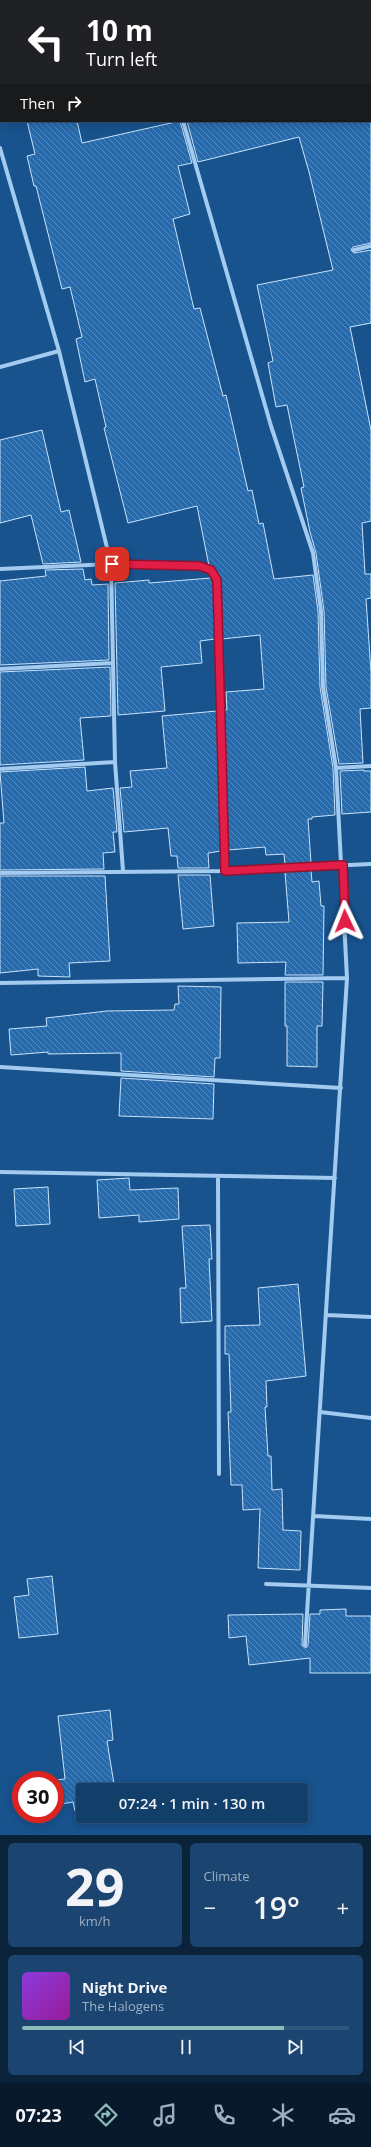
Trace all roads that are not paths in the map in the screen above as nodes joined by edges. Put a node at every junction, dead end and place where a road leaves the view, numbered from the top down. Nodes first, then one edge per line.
1 (183, 122) edge
2 (0, 148) edge
3 (371, 246) edge
4 (354, 250) dead end
5 (59, 351) junction
6 (0, 367) edge
7 (112, 564) junction
8 (0, 569) edge
9 (112, 663) junction
10 (0, 670) edge
11 (115, 762) junction
12 (371, 766) edge
13 (336, 768) junction
14 (0, 769) edge
15 (371, 864) edge
16 (343, 865) junction
17 (123, 871) junction
18 (225, 871) junction
19 (0, 873) edge
20 (347, 978) junction
21 (0, 983) edge
22 (0, 1067) edge
23 (341, 1088) junction
24 (0, 1172) edge
25 (218, 1176) junction
26 (335, 1178) junction
27 (327, 1315) junction
28 (371, 1317) edge
29 (320, 1412) junction
30 (371, 1418) edge
31 (219, 1474) dead end
32 (314, 1516) junction
33 (371, 1519) edge
34 (266, 1584) dead end
35 (308, 1586) junction
36 (371, 1588) edge
37 (305, 1645) dead end

1 - 13 street
2 - 5 street
3 - 4 street
5 - 6 street
5 - 7 street
7 - 8 street
7 - 9 street
7 - 18 street
9 - 10 street
9 - 11 street
11 - 14 street
11 - 17 street
12 - 13 street
13 - 16 street
15 - 16 street
16 - 18 street
16 - 20 street
17 - 18 street
17 - 19 street
20 - 21 street
20 - 23 street
22 - 23 street
23 - 26 street
24 - 25 street
25 - 26 street
25 - 31 street
26 - 27 street
27 - 28 street
27 - 29 street
29 - 30 street
29 - 32 street
32 - 33 street
32 - 35 street
34 - 35 street
35 - 36 street
35 - 37 street

